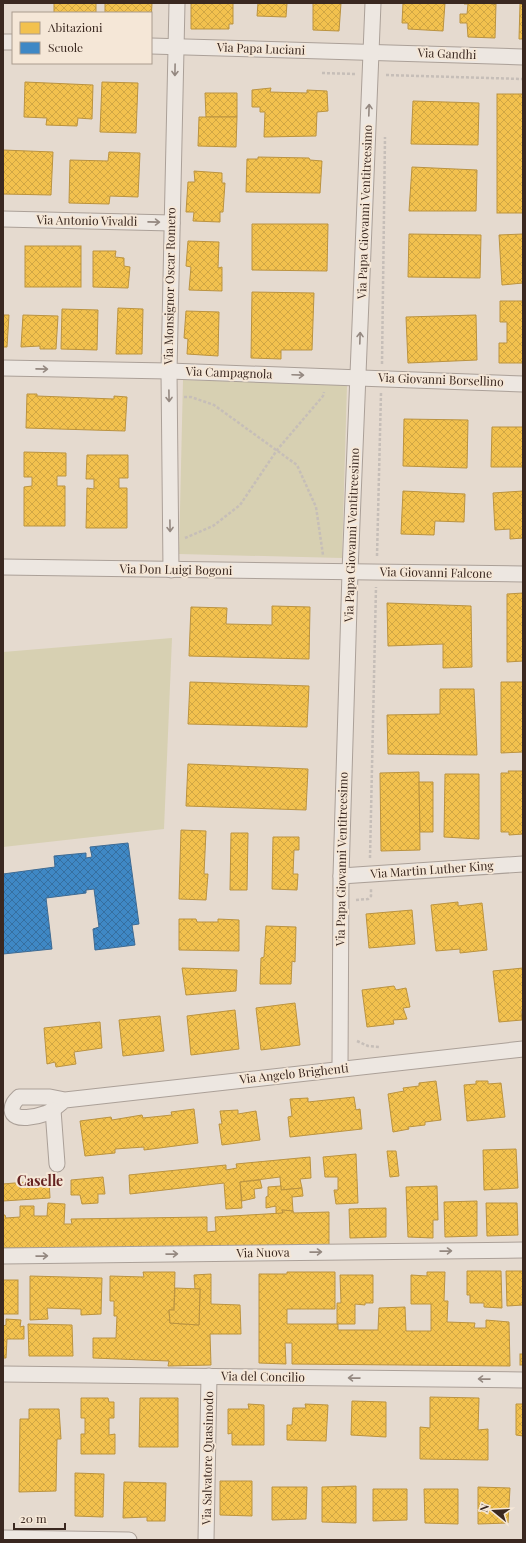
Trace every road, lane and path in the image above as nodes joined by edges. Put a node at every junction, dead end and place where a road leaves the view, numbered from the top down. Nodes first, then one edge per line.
1 (176, 3) edge
2 (373, 3) edge
3 (152, 46) edge
4 (175, 46) junction
5 (372, 52) junction
6 (523, 57) edge
7 (523, 79) edge
8 (386, 83) dead end
9 (385, 131) dead end
10 (3, 219) edge
11 (172, 223) junction
12 (3, 368) edge
13 (168, 370) junction
14 (329, 376) junction
15 (358, 377) junction
16 (382, 378) junction
17 (523, 384) edge
18 (169, 397) junction
19 (277, 450) junction
20 (170, 545) junction
21 (3, 567) edge
22 (171, 570) junction
23 (323, 571) junction
24 (350, 572) junction
25 (376, 572) junction
26 (523, 574) edge
27 (523, 864) edge
28 (370, 874) junction
29 (341, 876) junction
30 (354, 904) dead end
31 (354, 1038) dead end
32 (382, 1047) dead end
33 (523, 1049) edge
34 (340, 1068) junction
35 (65, 1100) junction
36 (53, 1110) junction
37 (57, 1164) dead end
38 (523, 1250) edge
39 (3, 1256) edge
40 (3, 1374) edge
41 (209, 1376) junction
42 (523, 1380) edge
43 (3, 1538) edge
44 (129, 1540) edge
45 (206, 1540) edge

1 - 4 street, Via Monsignor Oscar Romero
2 - 5 street, Via Papa Giovanni Ventitreesimo
3 - 4 street, Via Papa Luciani
4 - 5 street, Via Papa Luciani
4 -> 11 street, Via Monsignor Oscar Romero
5 - 6 street, Via Gandhi
15 -> 5 street, Via Papa Giovanni Ventitreesimo
7 - 8 path
9 - 16 path
10 -> 11 street, Via Antonio Vivaldi
11 - 13 street, Via Monsignor Oscar Romero
12 -> 13 street, Via Campagnola
13 -> 14 street, Via Campagnola
13 -> 18 street, Via Monsignor Oscar Romero
14 - 15 street, Via Campagnola
14 - 19 path
15 - 16 street, Via Giovanni Borsellino
15 - 24 street, Via Papa Giovanni Ventitreesimo
16 - 17 street, Via Giovanni Borsellino
16 - 25 path
18 - 19 path
18 -> 20 street, Via Monsignor Oscar Romero
19 - 20 path
19 - 23 path
20 - 22 street, Via Monsignor Oscar Romero
21 - 22 street, Via Don Luigi Bogoni
22 - 23 street, Via Don Luigi Bogoni
23 - 24 street, Via Don Luigi Bogoni
24 - 25 street, Via Giovanni Falcone
24 - 29 street, Via Papa Giovanni Ventitreesimo
25 - 26 street, Via Giovanni Falcone
25 - 28 path
27 - 28 street, Via Martin Luther King
28 - 29 street, Via Martin Luther King
28 - 30 path
29 - 34 street, Via Papa Giovanni Ventitreesimo
31 - 32 path
33 - 34 street, Via Angelo Brighenti
34 - 35 street, Via Angelo Brighenti
35 - 36 street, Via Angelo Brighenti
35 - 36 street, Via Angelo Brighenti
36 - 37 street
39 -> 38 street, Via Nuova
40 - 41 street, Via del Concilio
42 -> 41 street, Via del Concilio
41 - 45 street, Via Salvatore Quasimodo
43 - 44 street

